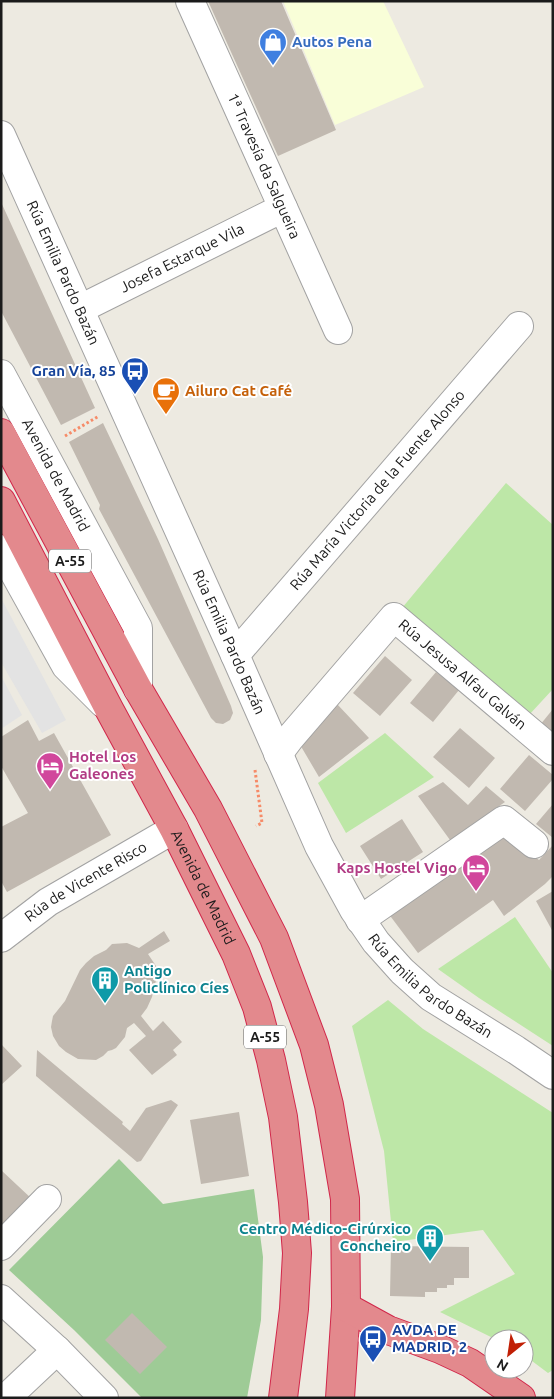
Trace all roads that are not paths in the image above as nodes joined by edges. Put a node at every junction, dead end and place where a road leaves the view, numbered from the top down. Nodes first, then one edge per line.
1 (190, 1) edge
2 (1, 135) edge
3 (283, 208) junction
4 (80, 309) junction
5 (519, 326) dead end
6 (338, 330) dead end
7 (1, 374) edge
8 (1, 433) edge
9 (1, 501) edge
10 (5, 564) edge
11 (235, 655) junction
12 (138, 689) junction
13 (109, 709) junction
14 (553, 751) edge
15 (278, 754) junction
16 (174, 829) junction
17 (534, 844) dead end
18 (360, 920) junction
19 (1, 938) edge
20 (553, 1075) edge
21 (47, 1199) dead end
22 (1, 1246) edge
23 (1, 1299) edge
24 (346, 1307) junction
25 (57, 1350) junction
26 (6, 1398) edge
27 (104, 1398) edge
28 (283, 1398) edge
29 (340, 1398) edge
30 (521, 1398) edge

1 - 3 street, 1ª Travesía da Salgueira
2 - 4 street, Rúa Emilia Pardo Bazán
3 - 4 street, Josefa Estarque Vila
3 - 6 street, 1ª Travesía da Salgueira
4 - 11 street, Rúa Emilia Pardo Bazán
5 - 11 street, Rúa María Victoria de la Fuente Alonso
7 - 12 street, Avenida de Madrid
8 - 12 highway, Avenida de Madrid / A-55
9 - 13 highway, Avenida de Madrid / A-55
10 - 13 street
11 - 15 street, Rúa Emilia Pardo Bazán
12 - 24 highway, Avenida de Madrid / A-55
13 - 16 highway, Avenida de Madrid / A-55
14 - 15 street, Rúa Jesusa Alfau Galván
15 - 18 street, Rúa Emilia Pardo Bazán
16 - 19 street, Rúa de Vicente Risco
16 - 28 highway, Avenida de Madrid / A-55
17 - 18 street
18 - 20 street, Rúa Emilia Pardo Bazán
21 - 22 street
23 - 25 street
24 - 29 highway, Avenida de Madrid / A-55
24 - 30 highway
25 - 26 street
25 - 27 street

